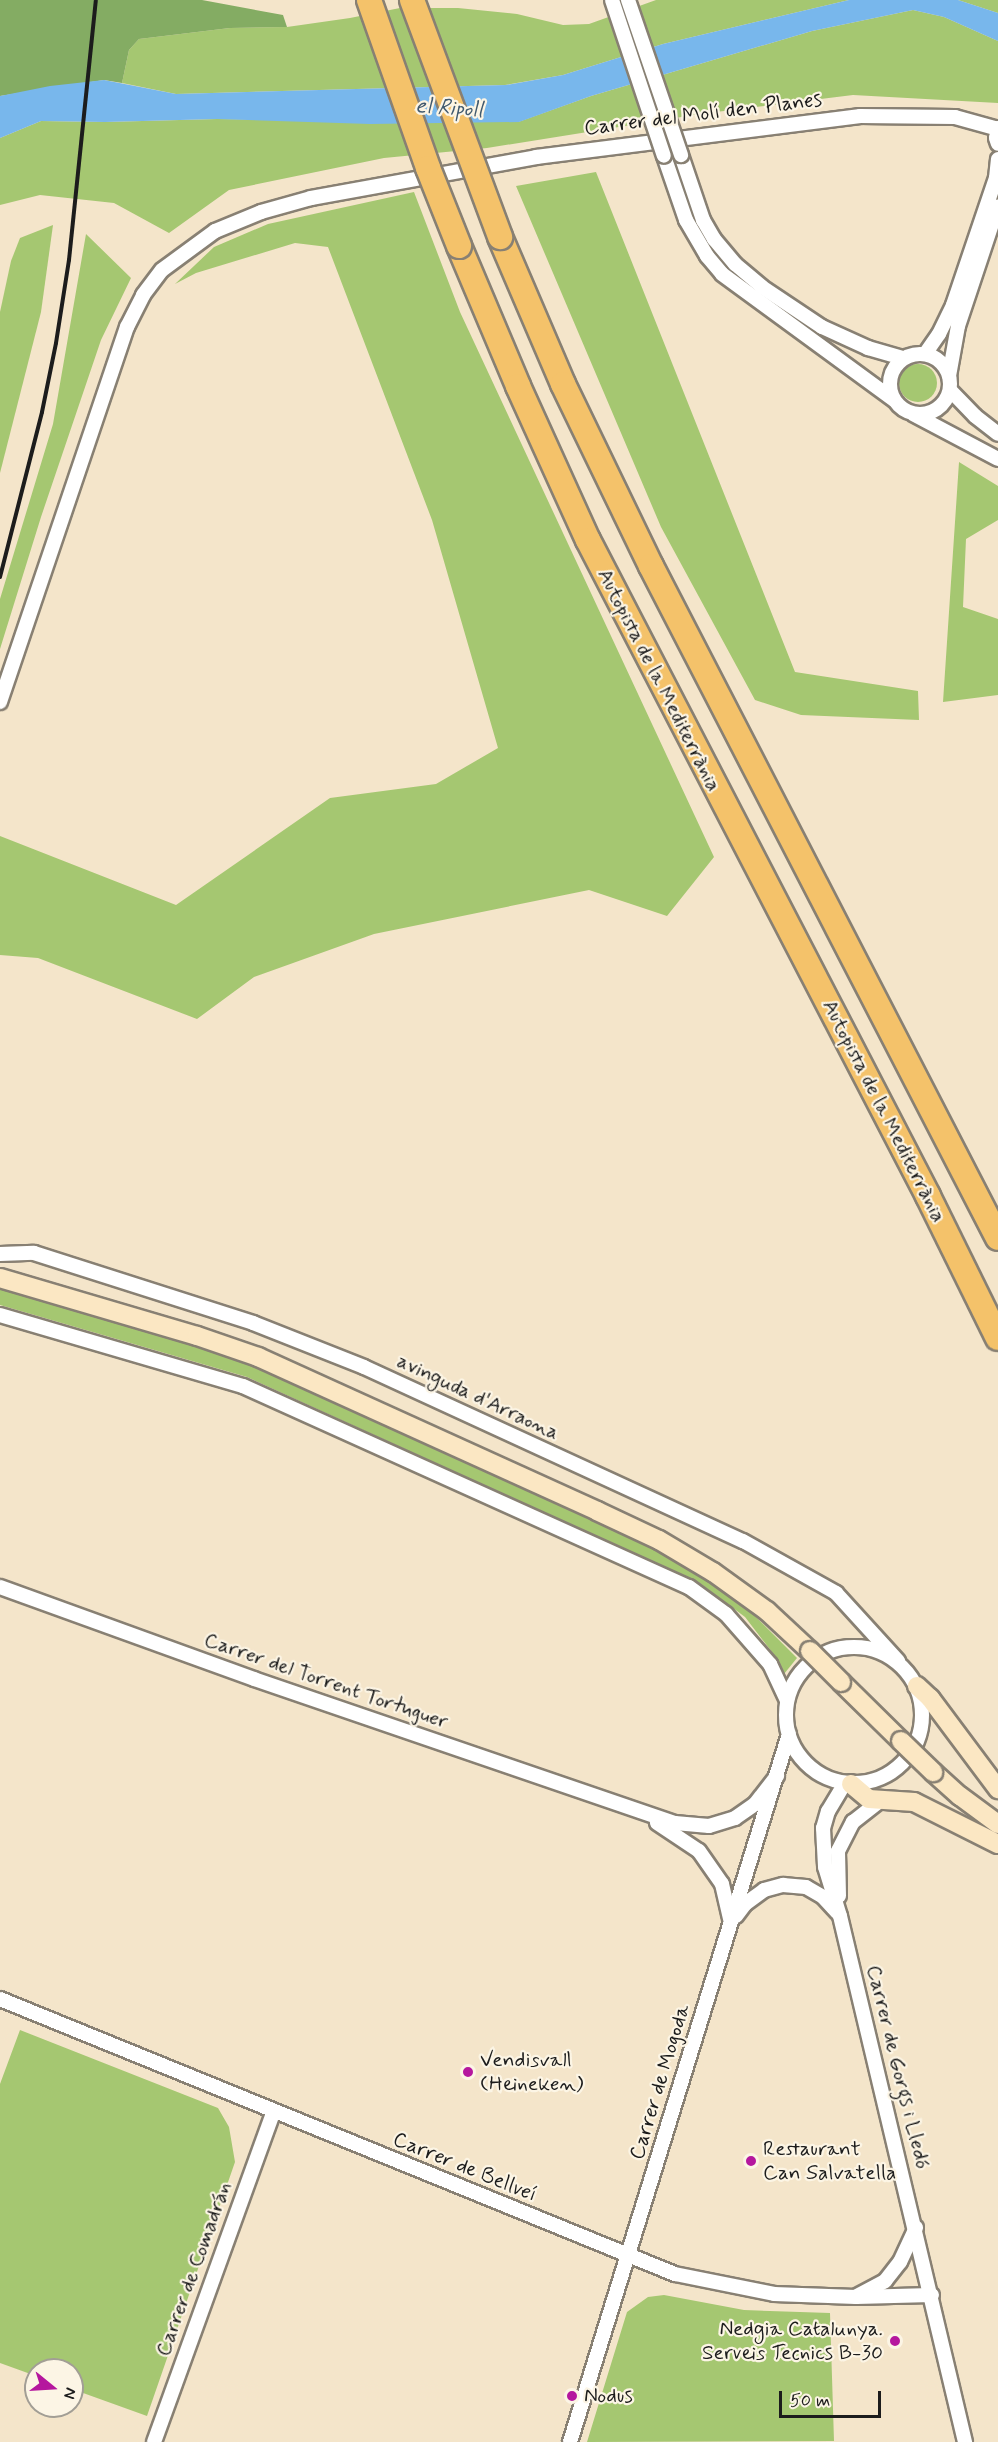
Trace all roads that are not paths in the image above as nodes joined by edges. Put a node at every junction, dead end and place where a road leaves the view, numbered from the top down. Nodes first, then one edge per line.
1 (369, 0) edge
2 (412, 0) edge
3 (612, 0) edge
4 (628, 0) edge
5 (998, 128) edge
6 (998, 144) edge
7 (998, 159) edge
8 (998, 206) edge
9 (925, 354) junction
10 (904, 358) junction
11 (949, 383) junction
12 (894, 400) junction
13 (911, 413) junction
14 (998, 434) edge
15 (998, 459) edge
16 (0, 702) edge
17 (998, 1238) edge
18 (0, 1254) edge
19 (0, 1278) edge
20 (0, 1315) edge
21 (998, 1338) edge
22 (0, 1587) edge
23 (898, 1661) junction
24 (917, 1686) junction
25 (787, 1700) junction
26 (789, 1734) junction
27 (777, 1776) junction
28 (848, 1784) junction
29 (998, 1789) edge
30 (881, 1800) junction
31 (639, 1812) junction
32 (998, 1824) edge
33 (998, 1844) edge
34 (840, 1916) junction
35 (731, 1922) junction
36 (0, 1998) edge
37 (274, 2111) junction
38 (916, 2228) junction
39 (627, 2257) junction
40 (932, 2295) junction
41 (856, 2297) junction
42 (154, 2442) edge
43 (570, 2442) edge
44 (965, 2442) edge

1 - 21 highway, Autopista de la Mediterrània, bridge
2 - 17 highway, Autopista de la Mediterrània, bridge
3 - 12 street, bridge
4 - 10 street, bridge
5 - 6 street
5 - 16 street, Carrer del Molí den Planes
7 - 9 street
8 - 11 street
9 - 10 street
9 - 11 street
10 - 12 street
11 - 13 street
11 - 14 street
12 - 13 street
13 - 15 street
18 - 23 street, avinguda d'Arraona
19 - 32 main road, bridge
20 - 25 street
22 - 31 street, Carrer del Torrent Tortuguer
23 - 24 street
23 - 25 street
24 - 28 street
24 - 29 main road
25 - 26 street
26 - 27 street, Carrer de Mogoda
26 - 28 street
27 - 31 street, Carrer del Torrent Tortuguer
27 - 35 street, Carrer de Mogoda
28 - 30 main road
28 - 34 street, Carrer de Gorgs i Lledó
30 - 33 main road
30 - 34 street, Carrer de Gorgs i Lledó
31 - 35 street, Carrer del Torrent Tortuguer
34 - 35 street
34 - 38 street, Carrer de Gorgs i Lledó
35 - 39 street, Carrer de Mogoda
36 - 37 street, Carrer de Bellveí
37 - 39 street, Carrer de Bellveí
37 - 42 street, Carrer de Comadrán
38 - 40 street, Carrer de Gorgs i Lledó
38 - 41 street
39 - 41 street, Carrer de Bellveí
39 - 43 street, Carrer de Mogoda
40 - 41 street, Carrer de Bellveí
40 - 44 street, Carrer de Gorgs i Lledó

